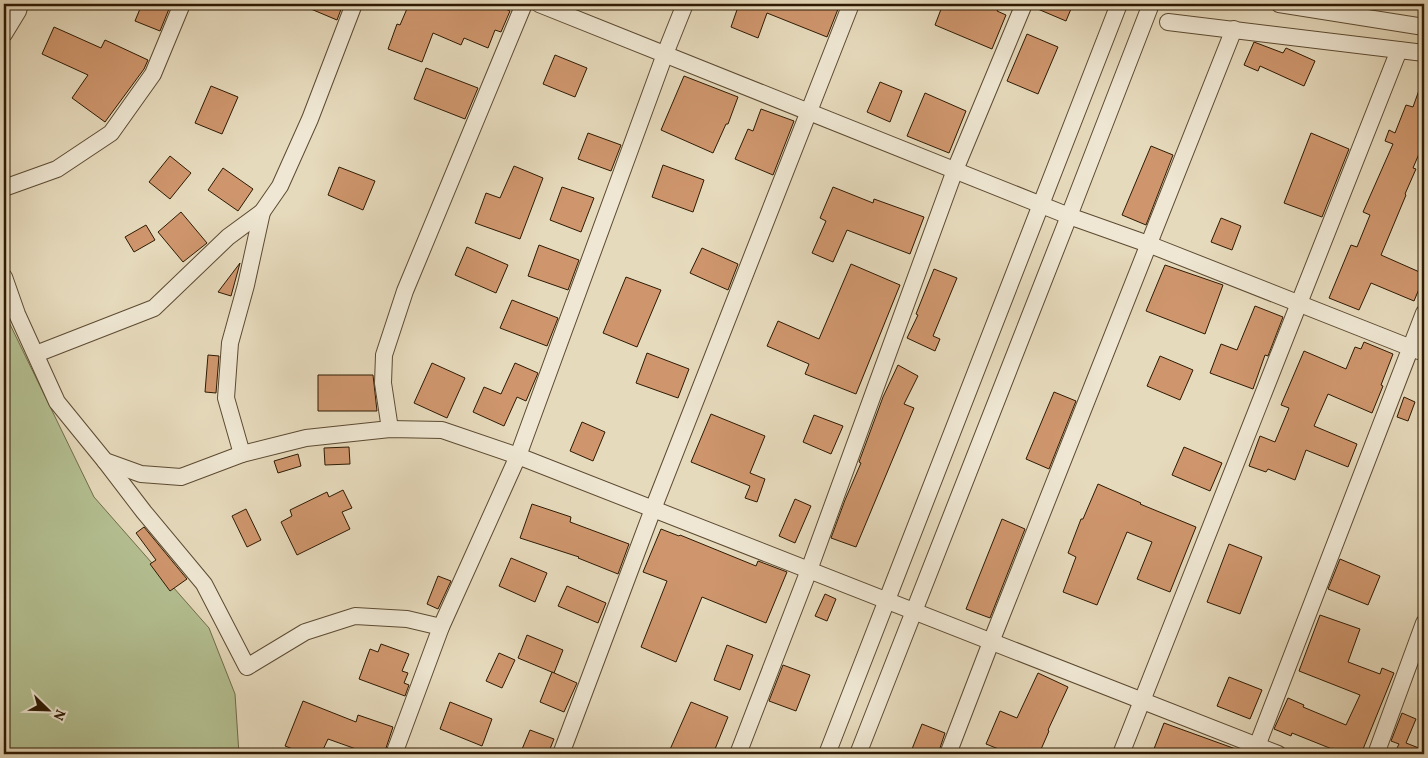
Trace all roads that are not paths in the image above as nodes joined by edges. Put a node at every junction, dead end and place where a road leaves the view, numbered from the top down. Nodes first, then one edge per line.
1 (20, 4) edge
2 (182, 4) edge
3 (354, 4) edge
4 (524, 4) edge
5 (539, 4) edge
6 (685, 4) edge
7 (851, 4) edge
8 (1024, 4) edge
9 (1119, 4) edge
10 (1151, 4) edge
11 (1278, 4) edge
12 (1349, 9) edge
13 (1168, 22) dead end
14 (1424, 27) edge
15 (1234, 29) junction
16 (4, 34) edge
17 (1399, 50) junction
18 (1424, 53) edge
19 (665, 54) junction
20 (809, 111) junction
21 (955, 170) junction
22 (4, 188) edge
23 (1042, 205) junction
24 (262, 212) junction
25 (1069, 216) junction
26 (1148, 244) junction
27 (4, 277) edge
28 (1299, 303) junction
29 (1424, 313) edge
30 (1418, 350) edge
31 (36, 354) junction
32 (390, 429) junction
33 (242, 454) junction
34 (518, 456) junction
35 (105, 461) junction
36 (653, 509) junction
37 (808, 570) junction
38 (886, 600) junction
39 (914, 612) junction
40 (1424, 624) edge
41 (441, 627) junction
42 (990, 642) junction
43 (1142, 701) junction
44 (1255, 750) edge
45 (394, 754) edge
46 (561, 754) edge
47 (738, 754) edge
48 (827, 754) edge
49 (858, 754) edge
50 (948, 754) edge
51 (1121, 754) edge
52 (1278, 754) edge
53 (1376, 754) edge

1 - 16 street
2 - 22 street
3 - 24 street
4 - 32 street
5 - 19 street
6 - 19 street
7 - 20 street
8 - 21 street
9 - 23 street
10 - 25 street
11 - 12 street
12 - 14 street
13 - 15 street
15 - 17 street
15 - 26 street
17 - 18 street
17 - 28 street
19 - 20 street
19 - 34 street
20 - 21 street
20 - 36 street
21 - 23 street
21 - 37 street
23 - 25 street
23 - 38 street
24 - 31 street
24 - 33 street
25 - 26 street
25 - 39 street
26 - 28 street
26 - 42 street
27 - 31 street
28 - 30 street
28 - 43 street
29 - 30 street
30 - 44 street
31 - 35 street
32 - 33 street
32 - 34 street
33 - 35 street
34 - 36 street
34 - 41 street
35 - 41 street
36 - 37 street
36 - 46 street
37 - 38 street
37 - 47 street
38 - 39 street
38 - 48 street
39 - 42 street
39 - 49 street
40 - 53 street
41 - 45 street
42 - 43 street
42 - 50 street
43 - 44 street
43 - 51 street
44 - 52 street

